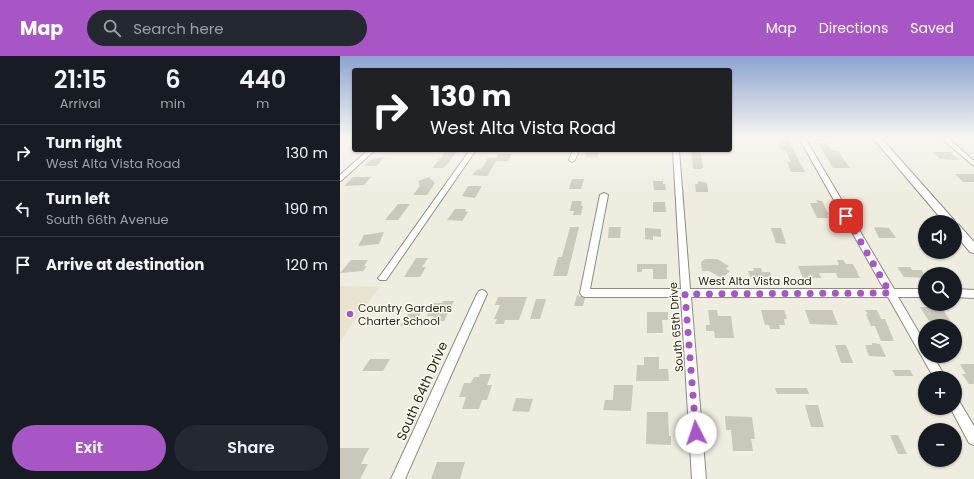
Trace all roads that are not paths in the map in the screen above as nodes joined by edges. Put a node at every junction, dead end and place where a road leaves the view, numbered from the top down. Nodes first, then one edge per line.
1 (363, 158) edge
2 (468, 158) edge
3 (676, 158) edge
4 (813, 158) edge
5 (894, 158) edge
6 (340, 179) edge
7 (604, 195) dead end
8 (944, 215) edge
9 (962, 236) edge
10 (974, 249) edge
11 (383, 278) dead end
12 (890, 293) junction
13 (918, 293) edge
14 (962, 293) edge
15 (482, 294) dead end
16 (685, 294) junction
17 (974, 294) edge
18 (918, 341) edge
19 (961, 415) edge
20 (974, 438) edge
21 (398, 479) edge
22 (699, 479) edge

1 - 6 street
2 - 11 street
3 - 16 street, South 65th Drive
4 - 12 street
5 - 8 main road
7 - 16 street, West Alta Vista Road
9 - 10 main road
12 - 13 street, West Alta Vista Road
12 - 16 street, West Alta Vista Road
12 - 18 street
14 - 17 street
15 - 21 street, South 64th Drive
16 - 22 street, South 65th Drive
19 - 20 street

